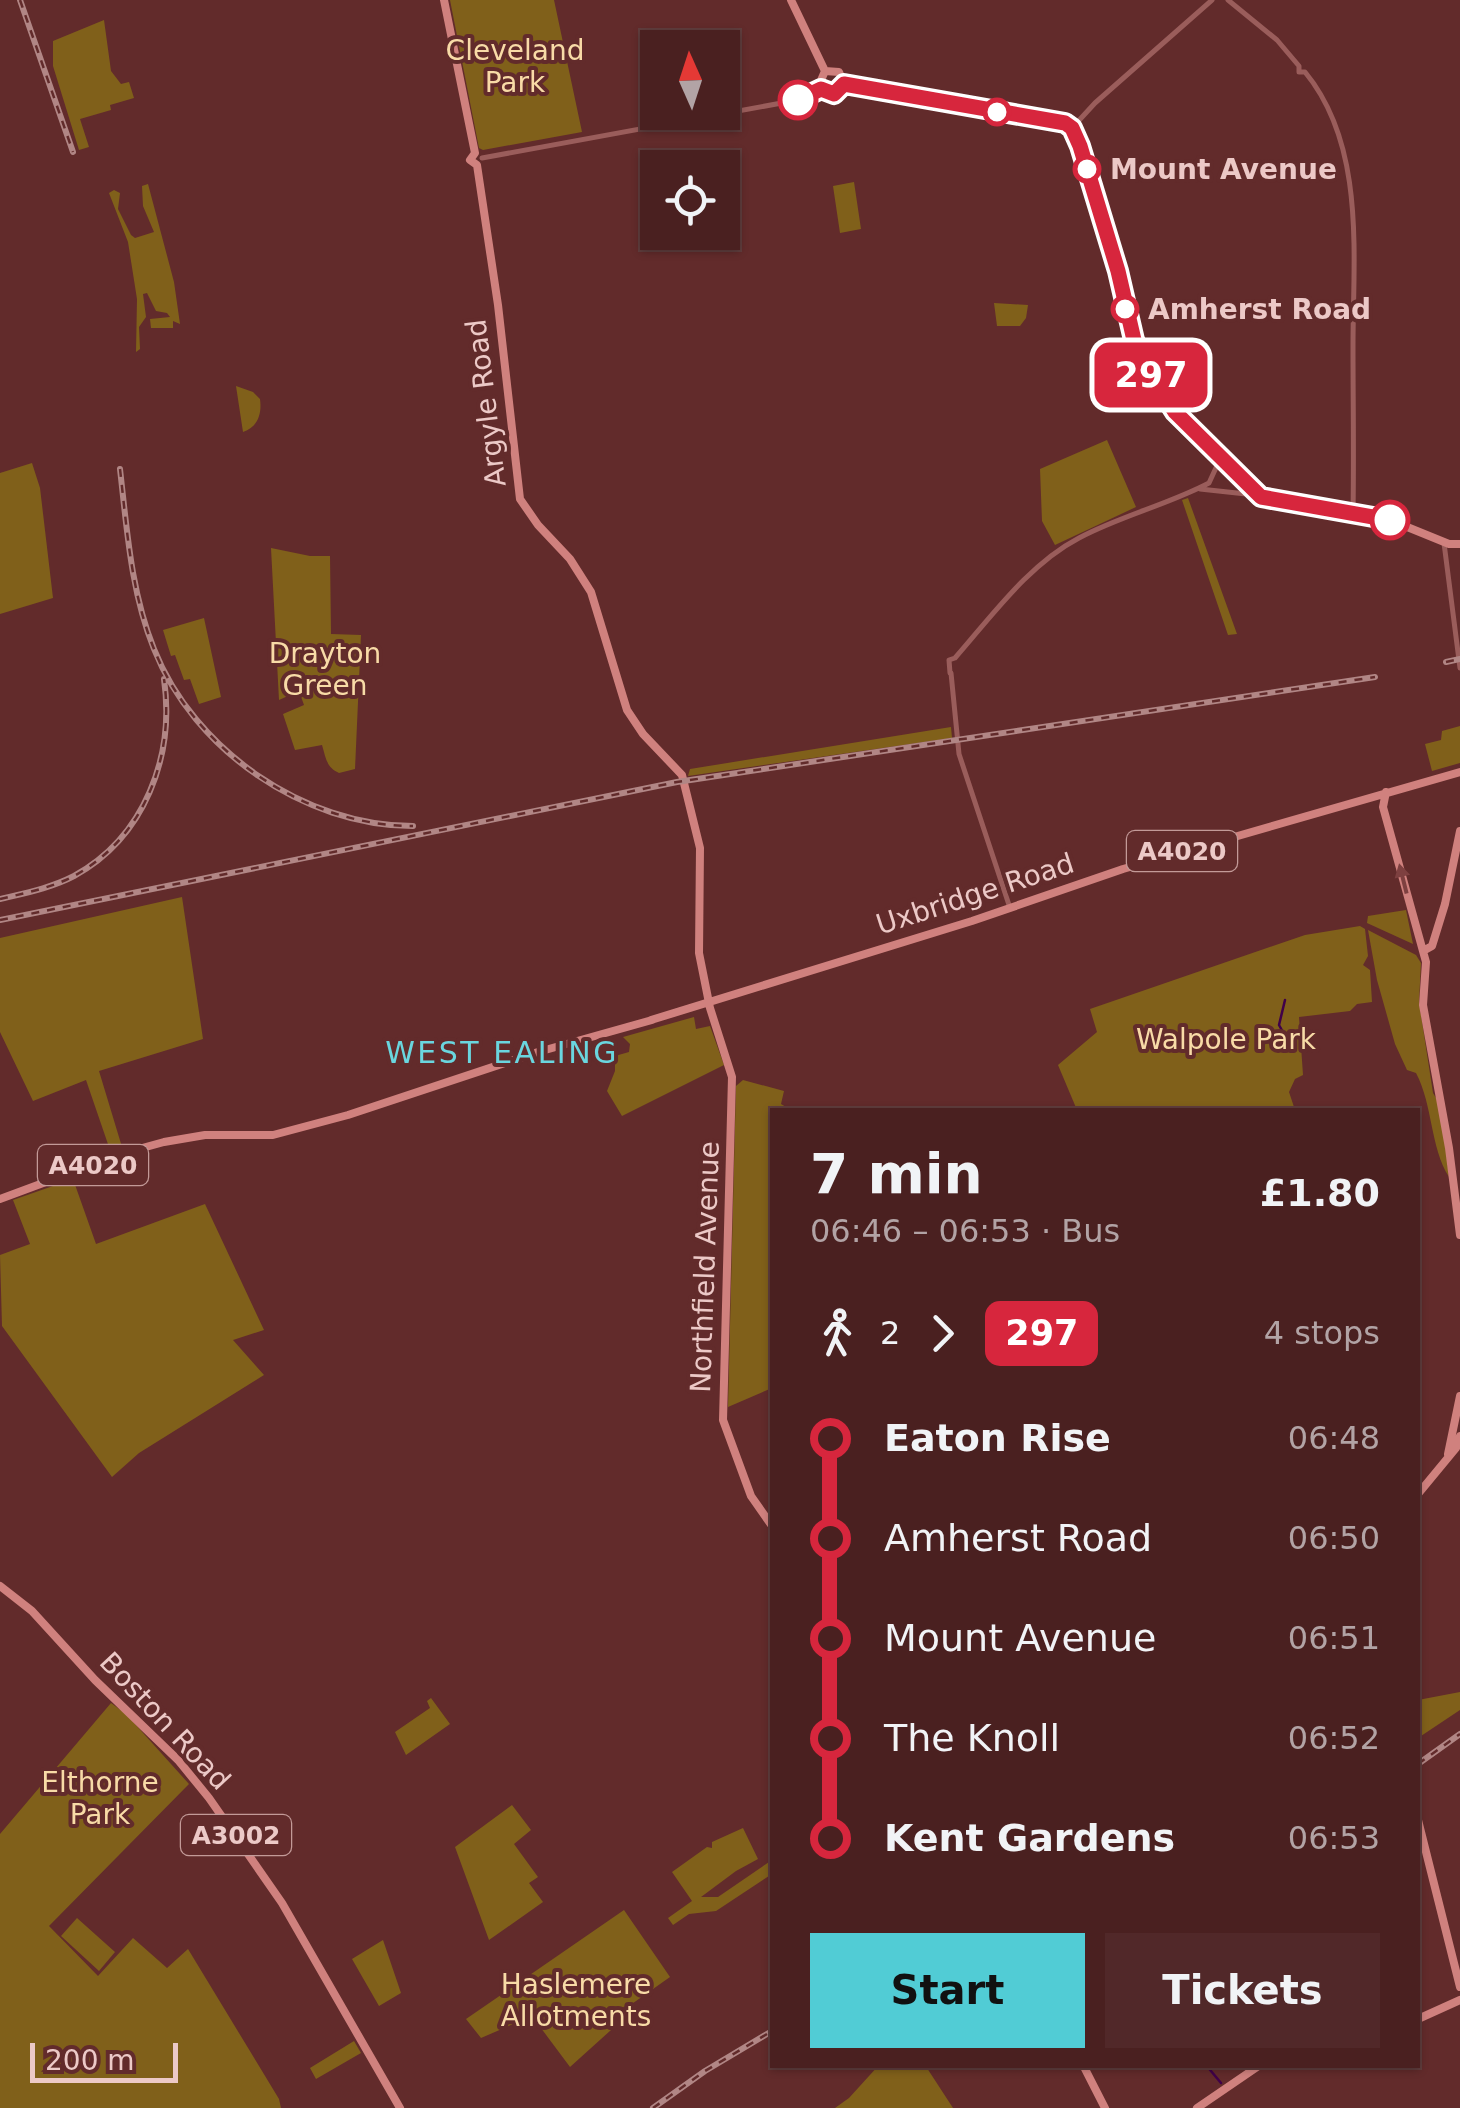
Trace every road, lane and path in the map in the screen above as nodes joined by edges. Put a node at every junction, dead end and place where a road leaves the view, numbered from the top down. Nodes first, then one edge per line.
1 (444, 0) edge
2 (791, 0) edge
3 (1212, 0) edge
4 (1228, 0) edge
5 (825, 72) junction
6 (844, 84) junction
7 (821, 89) junction
8 (1072, 128) junction
9 (478, 159) junction
10 (1220, 460) junction
11 (1210, 486) junction
12 (1254, 490) junction
13 (1353, 514) junction
14 (1452, 543) edge
15 (1458, 659) edge
16 (1460, 668) edge
17 (679, 772) joint
18 (1459, 774) edge
19 (1386, 792) junction
20 (1371, 796) junction
21 (1383, 807) junction
22 (1460, 831) edge
23 (1010, 908) junction
24 (1423, 950) junction
25 (708, 1002) junction
26 (690, 1009) junction
27 (714, 1019) junction
28 (0, 1200) edge
29 (1460, 1235) edge
30 (1460, 1396) edge
31 (1460, 1436) edge
32 (1448, 1454) junction
33 (1420, 1491) edge
34 (770, 1523) edge
35 (0, 1586) edge
36 (1420, 1828) edge
37 (1460, 1987) edge
38 (1460, 2000) edge
39 (1420, 2018) edge
40 (1085, 2068) edge
41 (1256, 2068) edge
42 (400, 2108) edge
43 (1105, 2108) edge
44 (1197, 2108) edge

1 - 9 main road, Argyle Road
2 - 5 main road
3 - 8 street
4 - 13 street
5 - 6 main road
5 - 7 main road
6 - 7 main road
6 - 8 main road
7 - 9 street
8 - 10 main road
9 - 17 main road, Argyle Road
10 - 11 street
10 - 12 main road
11 - 12 street
11 - 23 street
12 - 13 main road
13 - 14 main road
14 - 15 street
15 - 16 street
17 - 25 main road, Northfield Avenue
18 - 19 main road, A4020
19 - 20 main road, A4020
19 - 21 main road
20 - 21 main road
20 - 23 main road, Uxbridge Road / A4020
24 -> 21 main road
22 - 24 main road
23 - 25 main road, Uxbridge Road / A4020
24 - 29 main road
25 - 26 main road, A4020
25 - 27 main road, Northfield Avenue
26 - 27 main road
26 - 28 main road, A4020
27 - 34 main road, Northfield Avenue
30 - 32 main road
31 - 32 main road
32 - 33 main road
35 - 42 main road, Boston Road / A3002
36 - 37 main road
38 - 39 main road
40 - 43 main road
41 - 44 main road

